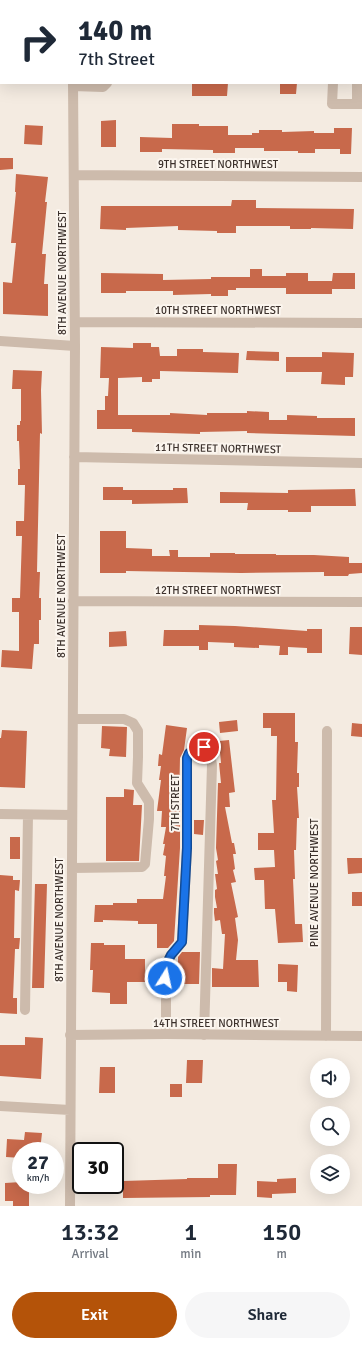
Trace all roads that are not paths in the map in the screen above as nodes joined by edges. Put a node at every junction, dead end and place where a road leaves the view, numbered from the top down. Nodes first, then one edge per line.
1 (106, 84) edge
2 (333, 84) edge
3 (357, 84) edge
4 (73, 85) edge
5 (360, 104) edge
6 (74, 175) junction
7 (362, 177) edge
8 (74, 322) junction
9 (362, 323) edge
10 (0, 341) edge
11 (74, 346) junction
12 (74, 456) junction
13 (362, 464) edge
14 (73, 601) junction
15 (362, 602) edge
16 (73, 720) junction
17 (327, 731) dead end
18 (0, 814) edge
19 (28, 814) junction
20 (72, 815) junction
21 (72, 868) junction
22 (25, 1010) dead end
23 (166, 1034) junction
24 (70, 1035) junction
25 (204, 1035) junction
26 (326, 1036) junction
27 (362, 1036) edge
28 (0, 1106) edge
29 (70, 1110) junction
30 (70, 1206) edge

1 - 4 street
2 - 5 street
3 - 5 street
4 - 6 street, 8TH AVENUE NORTHWEST
6 - 7 street, 9TH STREET NORTHWEST
6 - 8 street, 8TH AVENUE NORTHWEST
8 - 9 street, 10TH STREET NORTHWEST
8 - 11 street, 8TH AVENUE NORTHWEST
10 - 11 street
11 - 12 street, 8TH AVENUE NORTHWEST
12 - 13 street, 11TH STREET NORTHWEST
12 - 14 street, 8TH AVENUE NORTHWEST
14 - 15 street, 12TH STREET NORTHWEST
14 - 16 street, 8TH AVENUE NORTHWEST
16 - 20 street, 8TH AVENUE NORTHWEST
16 - 21 street
17 - 26 street, PINE AVENUE NORTHWEST
18 - 19 street
19 - 20 street
19 - 22 street
20 - 21 street, 8TH AVENUE NORTHWEST
21 - 24 street, 8TH AVENUE NORTHWEST
23 - 24 street, 14TH STREET NORTHWEST
23 - 25 street, 14TH STREET NORTHWEST
23 - 25 street, 7TH STREET
24 - 29 street, 8TH AVENUE NORTHWEST
25 - 26 street, 14TH STREET NORTHWEST
26 - 27 street, 14TH STREET NORTHWEST
28 - 29 street
29 - 30 street, 8TH AVENUE NORTHWEST

